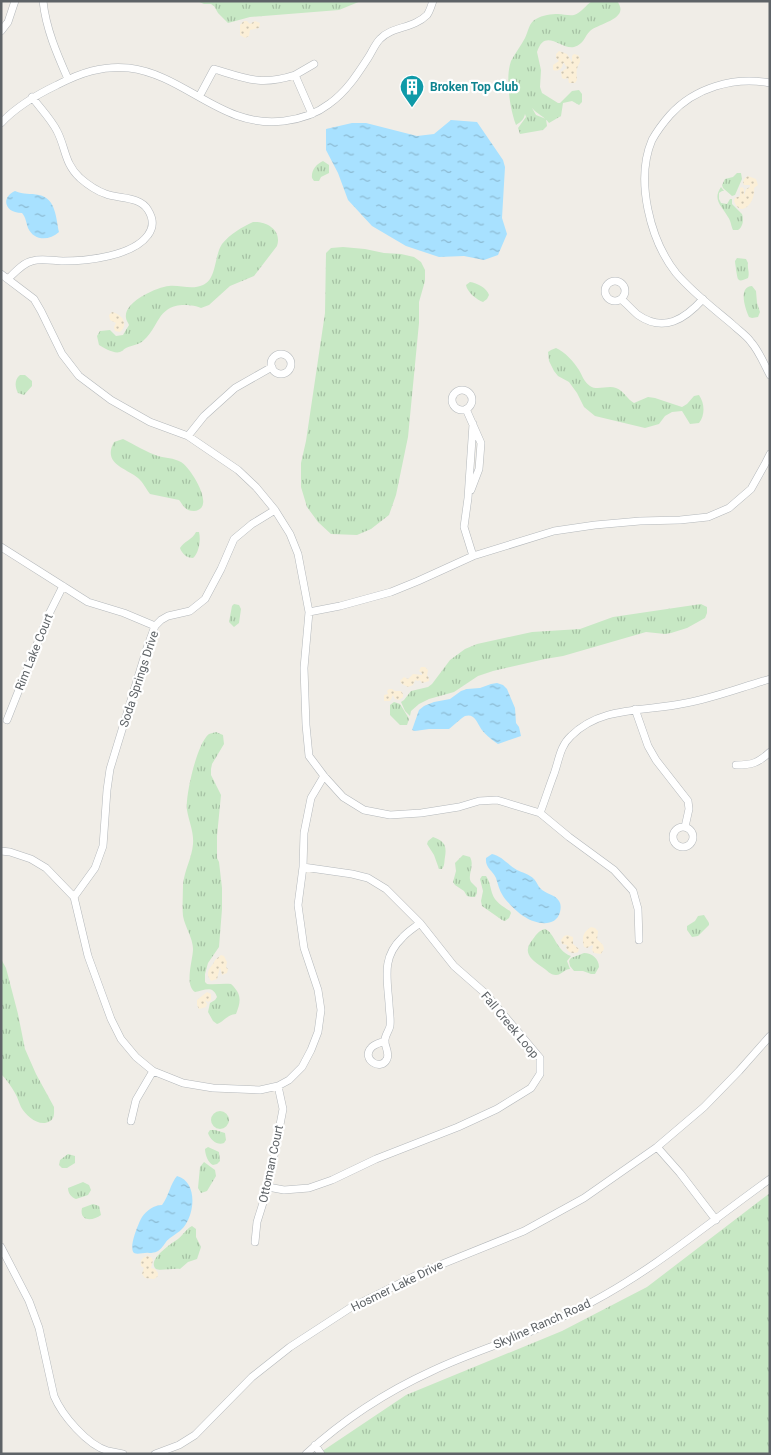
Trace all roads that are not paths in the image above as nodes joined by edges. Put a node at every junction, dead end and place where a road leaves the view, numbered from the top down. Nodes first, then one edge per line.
1 (15, 1) edge
2 (43, 1) edge
3 (433, 1) edge
4 (1, 32) edge
5 (314, 64) dead end
6 (294, 75) junction
7 (68, 79) junction
8 (770, 82) edge
9 (199, 97) junction
10 (32, 98) junction
11 (312, 114) junction
12 (1, 123) edge
13 (1, 274) edge
14 (8, 279) junction
15 (621, 299) dead end
16 (703, 299) junction
17 (272, 367) dead end
18 (770, 375) edge
19 (466, 409) dead end
20 (188, 436) junction
21 (770, 454) edge
22 (275, 510) junction
23 (1, 546) edge
24 (473, 556) junction
25 (63, 586) junction
26 (309, 612) junction
27 (155, 626) junction
28 (770, 679) edge
29 (635, 709) junction
30 (7, 720) dead end
31 (770, 752) edge
32 (736, 765) dead end
33 (324, 776) junction
34 (540, 813) junction
35 (685, 827) dead end
36 (1, 851) edge
37 (304, 867) junction
38 (74, 897) junction
39 (420, 924) junction
40 (639, 940) dead end
41 (770, 1036) edge
42 (385, 1041) dead end
43 (153, 1071) junction
44 (278, 1086) junction
45 (131, 1121) dead end
46 (657, 1147) junction
47 (770, 1179) edge
48 (268, 1187) junction
49 (716, 1220) junction
50 (255, 1242) dead end
51 (1, 1247) edge
52 (315, 1446) junction
53 (123, 1454) edge
54 (155, 1454) edge
55 (306, 1454) edge
56 (321, 1454) edge

1 - 4 street
2 - 7 street
3 - 11 street
5 - 6 street
6 - 9 street
6 - 11 street
7 - 9 street
7 - 10 street
8 - 16 street
9 - 11 street
10 - 12 street
10 - 14 street
13 - 14 street
14 - 20 street
15 - 16 street
16 - 18 street
17 - 20 street
19 - 24 street
20 - 22 street
21 - 24 street
22 - 26 street
22 - 27 street, Soda Springs Drive
23 - 25 street
24 - 26 street
25 - 27 street
25 - 30 street, Rim Lake Court
26 - 33 street
27 - 38 street, Soda Springs Drive
28 - 29 street
29 - 34 street
29 - 35 street
31 - 32 street
33 - 34 street
33 - 37 street
34 - 40 street
36 - 38 street
37 - 39 street, Fall Creek Loop
37 - 44 street
38 - 43 street
39 - 42 street
39 - 48 street, Fall Creek Loop
41 - 46 street, Hosmer Lake Drive
43 - 44 street
43 - 45 street
44 - 48 street, Ottoman Court
46 - 49 street
46 - 54 street, Hosmer Lake Drive
47 - 49 street, Skyline Ranch Road
48 - 50 street, Ottoman Court
49 - 52 street, Skyline Ranch Road
51 - 53 street
52 - 55 street, Skyline Ranch Road
52 - 56 street

